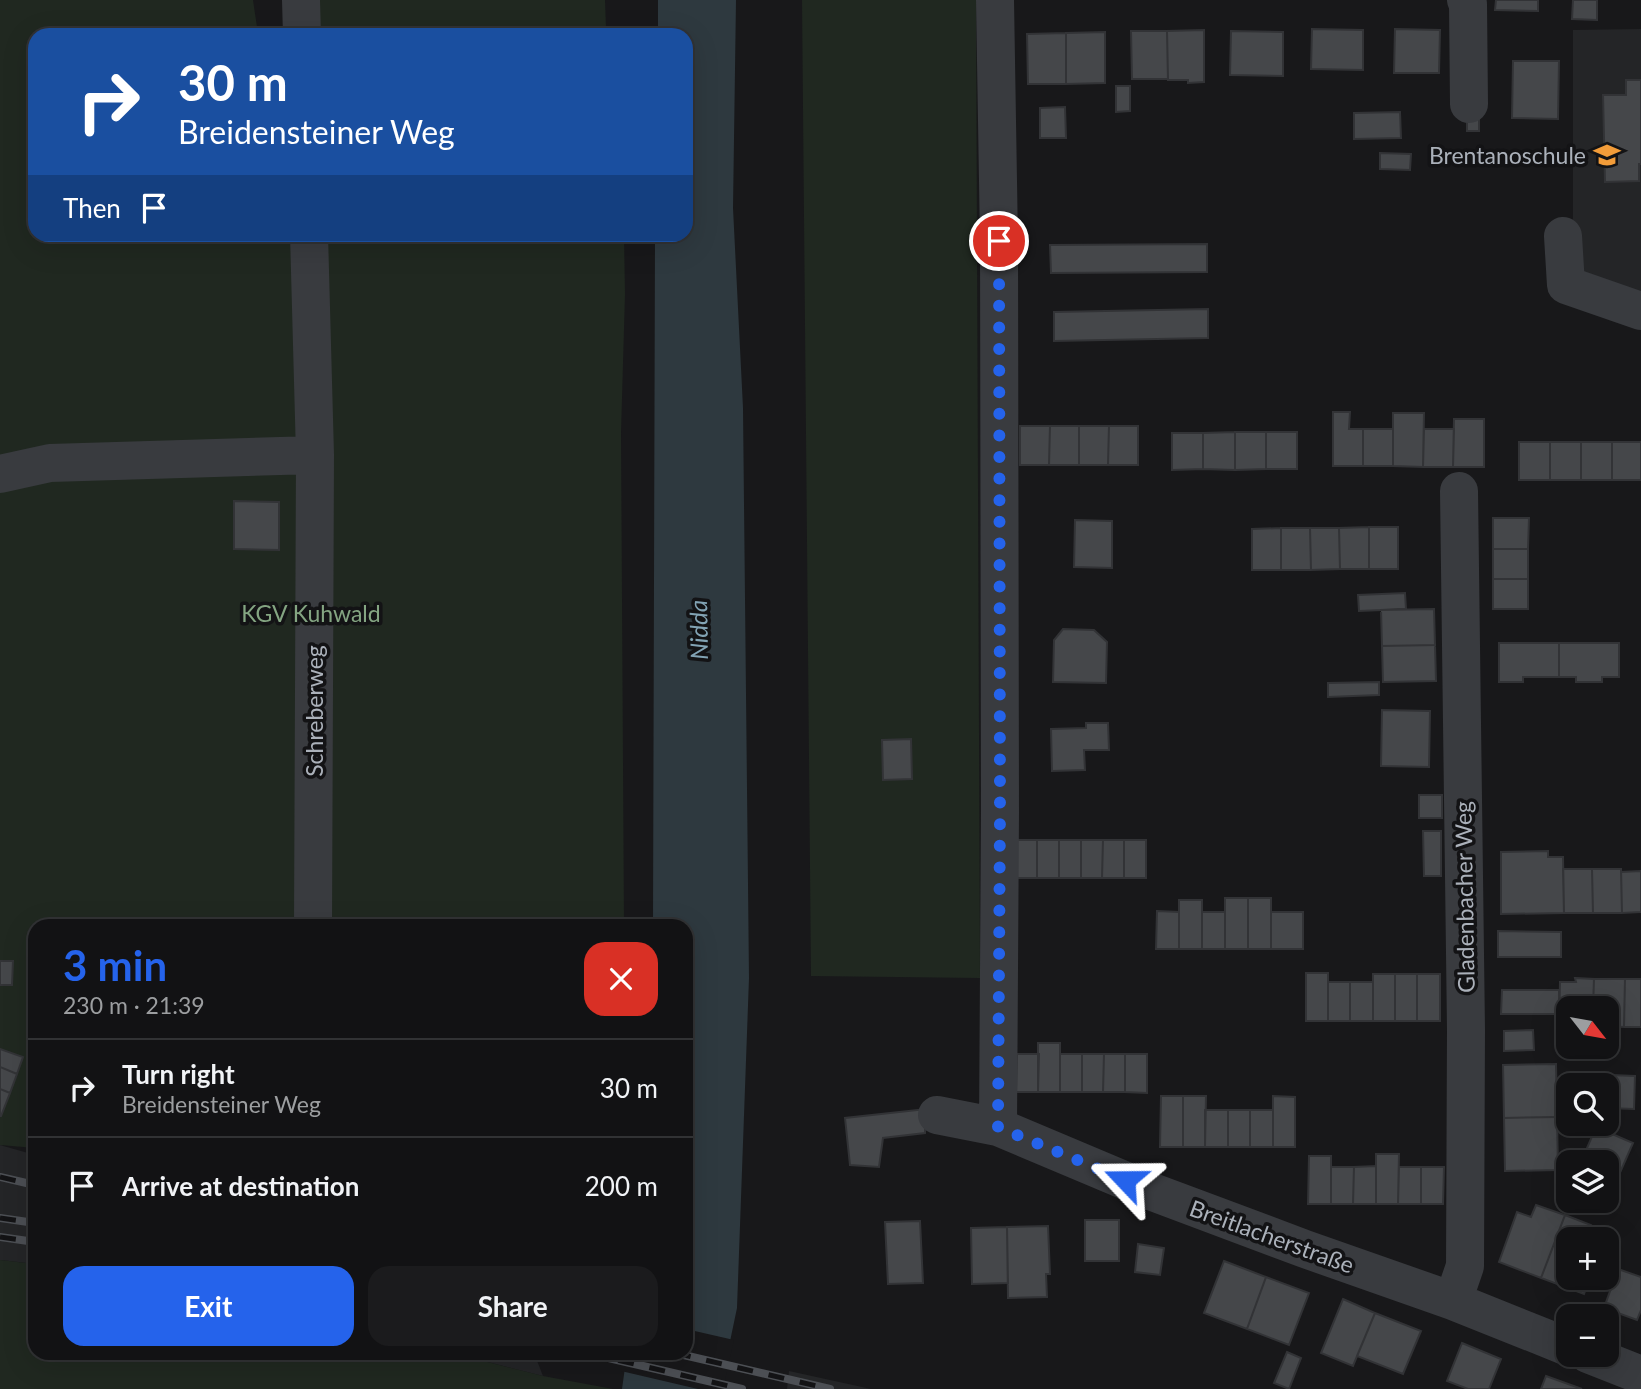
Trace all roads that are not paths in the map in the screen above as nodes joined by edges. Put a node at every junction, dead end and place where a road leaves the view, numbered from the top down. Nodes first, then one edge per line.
1 (301, 0) edge
2 (995, 0) edge
3 (1466, 0) edge
4 (302, 28) edge
5 (1469, 104) dead end
6 (1563, 236) dead end
7 (309, 242) edge
8 (1641, 311) edge
9 (315, 455) junction
10 (0, 474) edge
11 (1459, 491) dead end
12 (313, 919) edge
13 (937, 1115) dead end
14 (998, 1127) junction
15 (1453, 1301) junction
16 (1556, 1342) edge
17 (1619, 1367) edge
18 (1641, 1376) edge

1 - 4 street
2 - 14 street
3 - 5 street
6 - 8 street
7 - 9 street, Schreberweg
9 - 10 street
9 - 12 street, Schreberweg
11 - 15 street, Gladenbacher Weg
13 - 14 street, Breitlacherstraße
14 - 15 street, Breitlacherstraße
15 - 16 street, Breitlacherstraße
17 - 18 street

